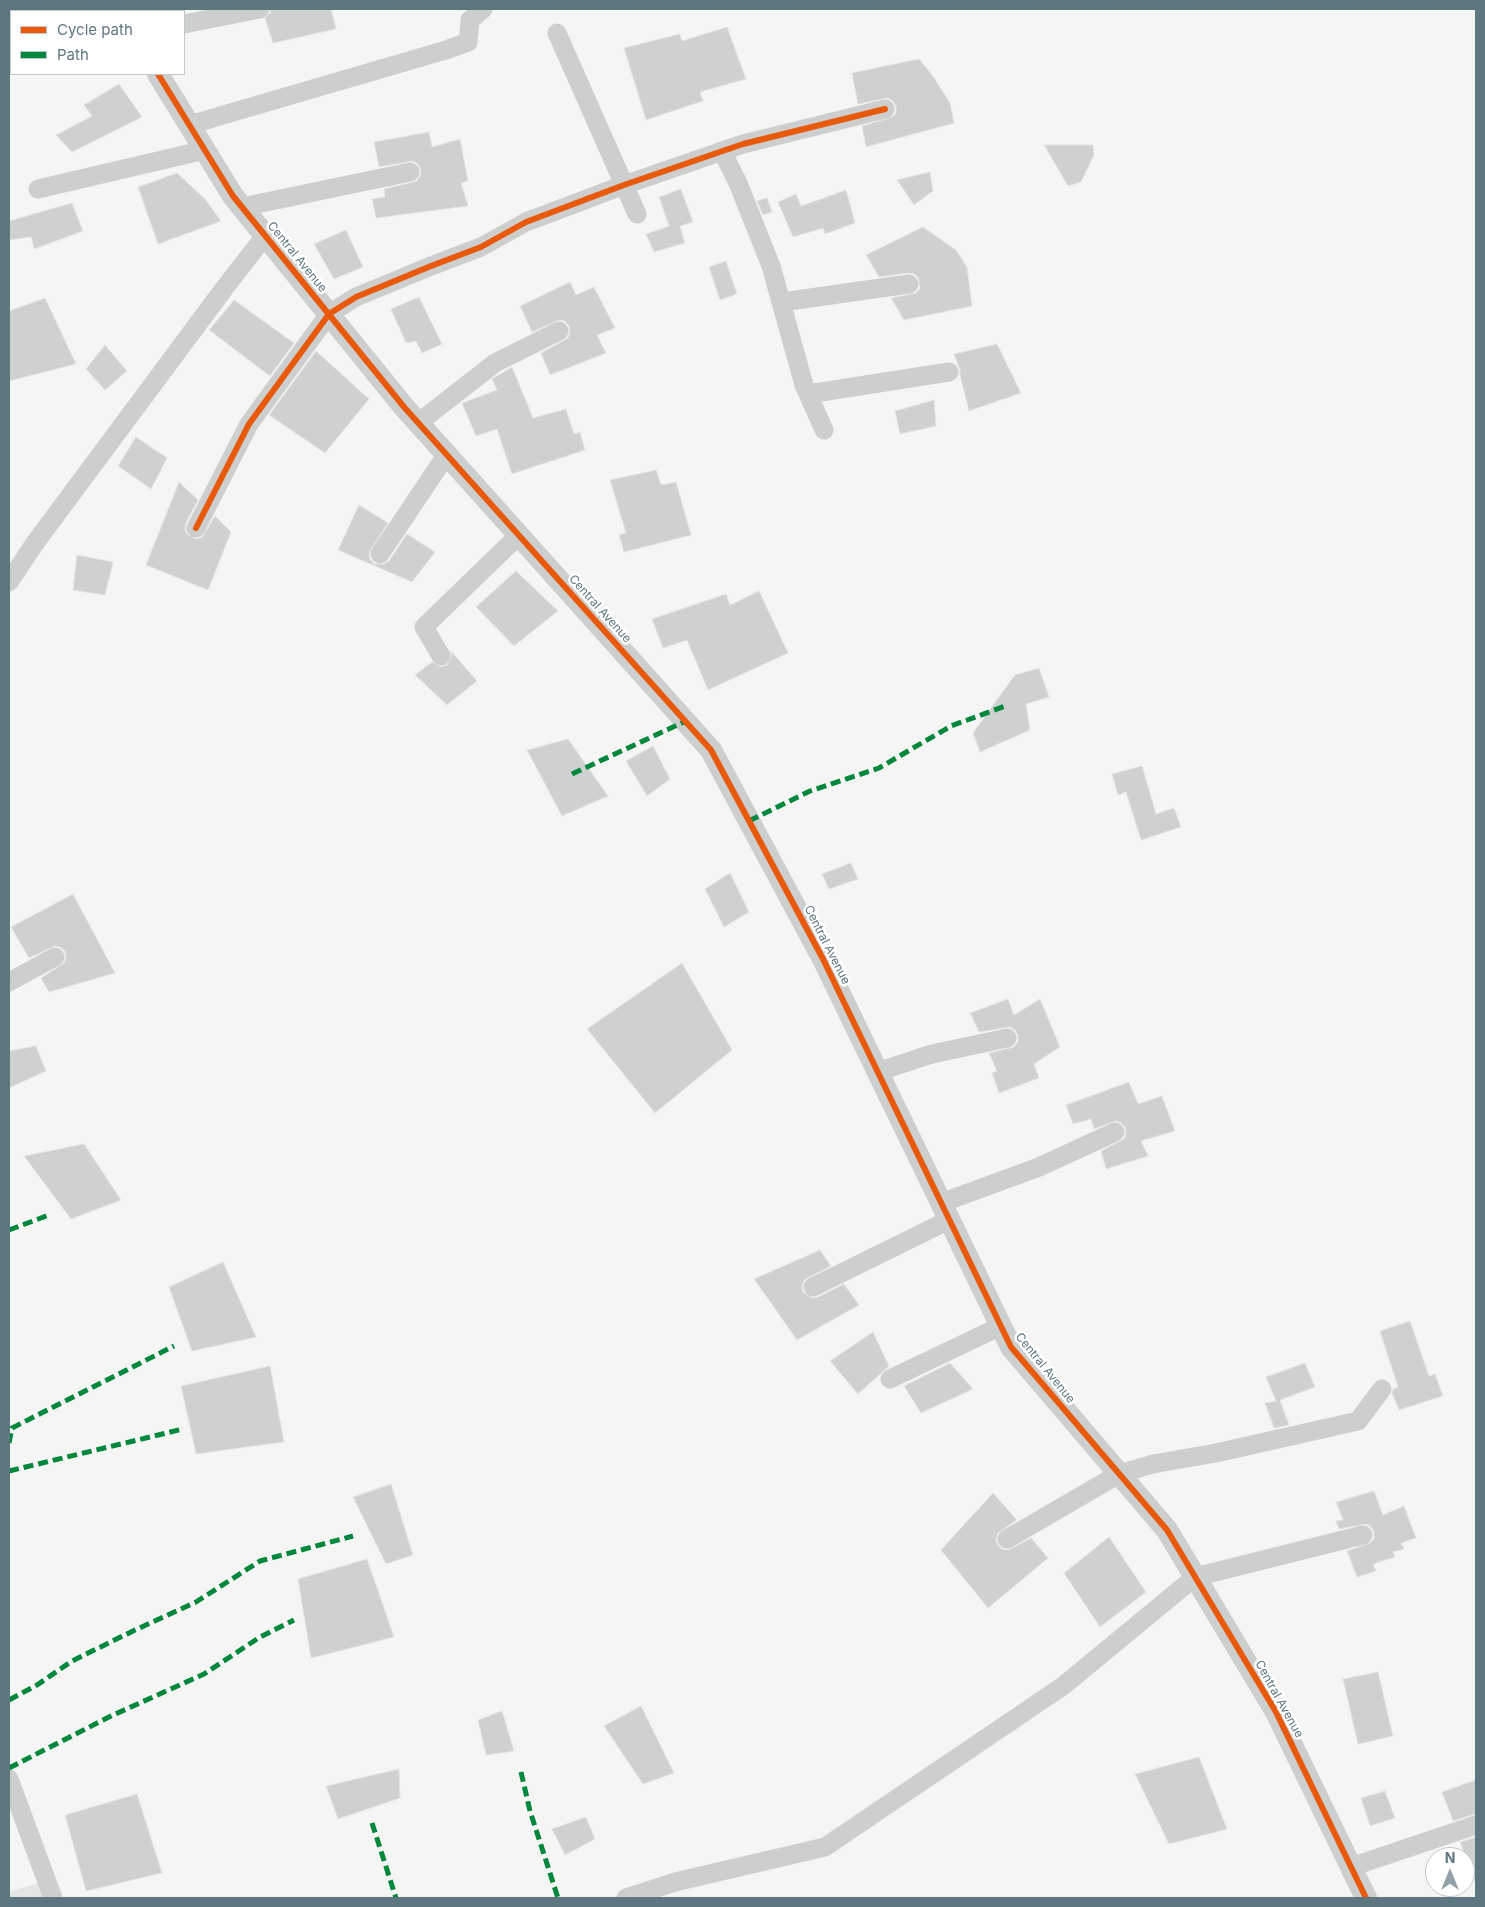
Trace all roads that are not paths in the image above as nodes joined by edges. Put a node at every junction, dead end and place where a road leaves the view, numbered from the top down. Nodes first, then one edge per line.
1 (260, 9) edge
2 (483, 9) edge
3 (185, 24) edge
4 (558, 32) dead end
5 (159, 75) edge
6 (885, 109) dead end
7 (189, 125) junction
8 (204, 150) junction
9 (722, 151) junction
10 (410, 172) dead end
11 (624, 185) junction
12 (38, 188) dead end
13 (242, 207) junction
14 (637, 214) dead end
15 (266, 236) junction
16 (909, 284) dead end
17 (782, 302) junction
18 (328, 314) junction
19 (558, 331) dead end
20 (949, 372) dead end
21 (808, 394) junction
22 (418, 422) junction
23 (824, 430) dead end
24 (446, 454) junction
25 (196, 528) dead end
26 (519, 535) junction
27 (380, 554) dead end
28 (9, 582) edge
29 (441, 656) dead end
30 (55, 957) dead end
31 (9, 982) edge
32 (1007, 1038) dead end
33 (877, 1072) junction
34 (1115, 1132) dead end
35 (945, 1211) junction
36 (813, 1287) dead end
37 (1001, 1326) junction
38 (890, 1379) dead end
39 (1382, 1389) dead end
40 (1119, 1474) junction
41 (1363, 1535) dead end
42 (1007, 1539) dead end
43 (1195, 1577) junction
44 (9, 1779) edge
45 (1476, 1825) edge
46 (1351, 1867) junction
47 (53, 1898) edge
48 (626, 1898) edge
49 (1366, 1898) edge

1 - 3 street
2 - 7 street
4 - 11 street
5 - 7 street, Central Avenue
6 - 9 street
7 - 8 street, Central Avenue
8 - 12 street
8 - 13 street, Central Avenue
9 - 11 street
9 - 17 street
10 - 13 street
11 - 14 street
11 - 18 street
13 - 15 street, Central Avenue
15 - 18 street, Central Avenue
15 - 28 street
16 - 17 street
17 - 21 street
18 - 22 street, Central Avenue
18 - 25 street
19 - 22 street
20 - 21 street
21 - 23 street
22 - 24 street, Central Avenue
24 - 26 street, Central Avenue
24 - 27 street
26 - 29 street
26 - 33 street, Central Avenue
30 - 31 street
32 - 33 street
33 - 35 street, Central Avenue
34 - 35 street
35 - 36 street
35 - 37 street, Central Avenue
37 - 38 street
37 - 40 street, Central Avenue
39 - 40 street
40 - 42 street
40 - 43 street, Central Avenue
41 - 43 street
43 - 46 street, Central Avenue
43 - 48 street
44 - 47 street
45 - 46 street
46 - 49 street, Central Avenue

